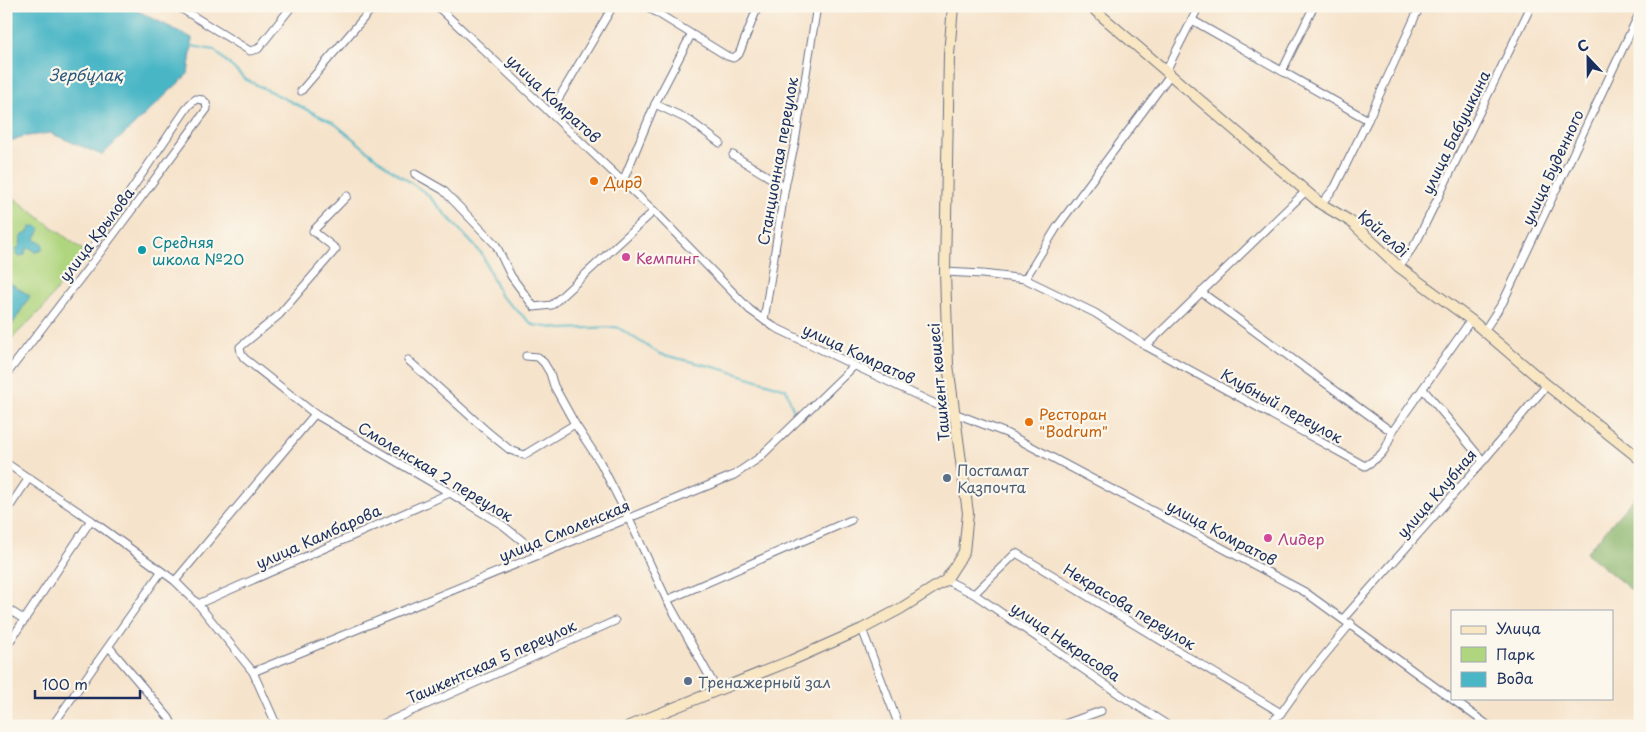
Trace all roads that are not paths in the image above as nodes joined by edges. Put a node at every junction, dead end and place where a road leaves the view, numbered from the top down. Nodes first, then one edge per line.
1 (177, 6) edge
2 (292, 6) edge
3 (374, 6) edge
4 (437, 6) edge
5 (613, 6) edge
6 (646, 6) edge
7 (758, 6) edge
8 (817, 6) edge
9 (953, 6) edge
10 (1090, 6) edge
11 (1200, 6) edge
12 (1314, 6) edge
13 (1420, 6) edge
14 (1531, 6) edge
15 (1640, 12) edge
16 (1192, 20) junction
17 (691, 35) junction
18 (1282, 70) junction
19 (1168, 73) junction
20 (301, 91) dead end
21 (656, 104) junction
22 (550, 113) junction
23 (1368, 120) junction
24 (720, 143) dead end
25 (733, 155) dead end
26 (415, 174) dead end
27 (623, 181) junction
28 (784, 187) junction
29 (1306, 191) junction
30 (347, 196) dead end
31 (1322, 204) junction
32 (654, 211) junction
33 (94, 243) dead end
34 (1399, 267) junction
35 (945, 272) junction
36 (1025, 279) junction
37 (1201, 292) junction
38 (764, 320) junction
39 (1471, 320) junction
40 (1484, 331) junction
41 (1146, 346) junction
42 (526, 356) dead end
43 (408, 360) dead end
44 (854, 366) junction
45 (6, 375) edge
46 (1547, 385) junction
47 (1424, 389) junction
48 (954, 413) junction
49 (315, 414) junction
50 (575, 424) junction
51 (1392, 432) junction
52 (1640, 458) edge
53 (1483, 461) junction
54 (6, 464) edge
55 (29, 478) junction
56 (450, 493) junction
57 (6, 512) edge
58 (629, 519) junction
59 (90, 520) junction
60 (851, 520) dead end
61 (540, 555) junction
62 (161, 572) junction
63 (946, 580) junction
64 (175, 582) junction
65 (974, 594) junction
66 (667, 600) junction
67 (198, 604) junction
68 (6, 608) edge
69 (1343, 619) junction
70 (25, 620) junction
71 (615, 621) dead end
72 (1350, 624) junction
73 (862, 629) junction
74 (6, 647) edge
75 (109, 647) junction
76 (253, 672) junction
77 (717, 690) junction
78 (1451, 698) edge
79 (1454, 700) edge
80 (1101, 711) dead end
81 (1281, 712) junction
82 (52, 726) edge
83 (173, 726) edge
84 (277, 726) edge
85 (378, 726) edge
86 (629, 726) edge
87 (899, 726) edge
88 (1059, 726) edge
89 (1169, 726) edge
90 (1268, 726) edge
91 (1489, 726) edge

1 - 2 street
3 - 20 street
4 - 22 street, улица Комратов
5 - 22 street
6 - 17 street
7 - 17 street
8 - 28 street, Станционная переулок
9 - 35 main road, Ташкент көшесі
10 - 19 main road, Қойгелді
11 - 16 street
12 - 18 street
13 - 23 street
14 - 34 street, улица Бабушкина
15 - 40 street, улица Буденного
16 - 18 street
16 - 19 street
17 - 21 street
18 - 23 street
19 - 29 main road, Қойгелді
19 - 36 street
21 - 24 street
21 - 27 street
22 - 27 street, улица Комратов
23 - 31 street
25 - 28 street
26 - 32 street
27 - 32 street, улица Комратов
28 - 38 street, Станционная переулок
29 - 31 main road, Қойгелді
29 - 37 street
30 - 49 street, Смоленская 2 переулок
31 - 34 main road, Қойгелді
32 - 38 street, улица Комратов
33 - 45 street, улица Крылова
34 - 39 main road, Қойгелді
35 - 36 street, Клубный переулок
35 - 48 main road, Ташкент көшесі
36 - 41 street, Клубный переулок
37 - 41 street
37 - 51 street
38 - 44 street, улица Комратов
39 - 40 main road, Қойгелді
39 - 47 street, Клубный переулок
40 - 46 main road, Қойгелді
41 - 51 street, Клубный переулок
42 - 50 street
43 - 50 street
44 - 48 street, улица Комратов
44 - 58 street, улица Смоленская
46 - 52 main road, Қойгелді
46 - 53 street, улица Клубная
47 - 51 street, Клубный переулок
47 - 53 street
48 - 63 main road, Ташкент көшесі
48 - 69 street, улица Комратов
49 - 56 street, Смоленская 2 переулок
49 - 64 street
50 - 58 street
53 - 69 street, улица Клубная
54 - 55 street
55 - 57 street
55 - 59 street
56 - 61 street, Смоленская 2 переулок
56 - 67 street, улица Камбарова
58 - 61 street, улица Смоленская
58 - 66 street
59 - 62 street
59 - 70 street
60 - 66 street
61 - 76 street, улица Смоленская
62 - 64 street
62 - 75 street
63 - 65 street, улица Некрасова
63 - 73 main road, Ташкент көшесі
64 - 67 street
65 - 81 street, Некрасова переулок
65 - 89 street, улица Некрасова
66 - 77 street
67 - 76 street
68 - 70 street
69 - 72 street, улица Комратов
70 - 74 street
71 - 85 street, Ташкентская 5 переулок
72 - 78 street, улица Комратов
72 - 81 street
73 - 77 main road, Ташкент көшесі
73 - 87 street
75 - 82 street
75 - 83 street
76 - 84 street
77 - 86 main road, Ташкент көшесі
79 - 91 street, улица Комратов
80 - 88 street
81 - 90 street

